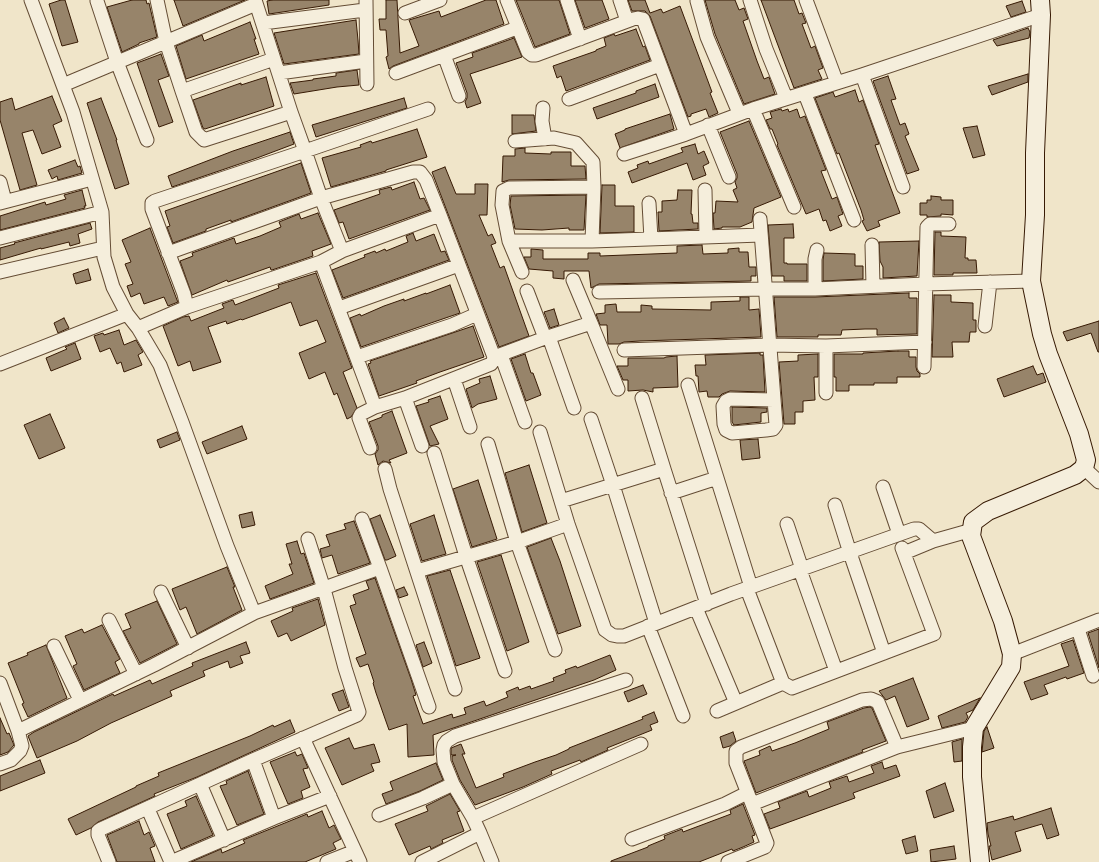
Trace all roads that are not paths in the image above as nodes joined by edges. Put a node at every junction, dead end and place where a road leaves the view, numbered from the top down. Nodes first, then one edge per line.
1 (30, 0) edge
2 (157, 0) edge
3 (440, 0) edge
4 (507, 0) edge
5 (567, 0) edge
6 (620, 0) edge
7 (750, 0) edge
8 (806, 0) edge
9 (97, 1) edge
10 (696, 1) edge
11 (255, 2) edge
12 (365, 5) edge
13 (1041, 8) edge
14 (405, 13) dead end
15 (627, 21) junction
16 (263, 22) junction
17 (518, 28) junction
18 (580, 39) junction
19 (166, 42) junction
20 (444, 55) junction
21 (274, 59) junction
22 (366, 61) junction
23 (117, 62) junction
24 (660, 65) junction
25 (279, 72) junction
26 (396, 73) dead end
27 (862, 75) junction
28 (837, 83) junction
29 (367, 84) dead end
30 (63, 85) junction
31 (182, 91) junction
32 (804, 94) junction
33 (458, 96) dead end
34 (786, 98) junction
35 (569, 99) dead end
36 (543, 108) dead end
37 (428, 109) dead end
38 (753, 109) junction
39 (291, 112) junction
40 (739, 113) junction
41 (708, 125) junction
42 (686, 134) junction
43 (545, 139) junction
44 (147, 140) dead end
45 (515, 141) dead end
46 (305, 150) junction
47 (624, 154) dead end
48 (729, 177) dead end
49 (92, 179) junction
50 (0, 182) edge
51 (594, 187) junction
52 (903, 187) dead end
53 (705, 190) dead end
54 (321, 198) junction
55 (3, 202) edge
56 (649, 203) dead end
57 (794, 207) dead end
58 (102, 212) junction
59 (440, 215) junction
60 (760, 219) dead end
61 (854, 220) dead end
62 (949, 224) dead end
63 (761, 235) junction
64 (706, 237) junction
65 (0, 238) edge
66 (651, 239) junction
67 (509, 241) junction
68 (592, 241) junction
69 (872, 245) dead end
70 (103, 248) junction
71 (817, 250) dead end
72 (342, 251) junction
73 (168, 253) junction
74 (322, 262) junction
75 (459, 264) junction
76 (0, 272) edge
77 (522, 272) dead end
78 (573, 280) dead end
79 (1031, 281) junction
80 (990, 282) junction
81 (925, 284) junction
82 (873, 286) junction
83 (766, 288) junction
84 (815, 289) junction
85 (528, 291) dead end
86 (599, 292) dead end
87 (187, 307) junction
88 (339, 308) junction
89 (127, 314) junction
90 (477, 314) junction
91 (590, 323) junction
92 (985, 326) dead end
93 (138, 328) junction
94 (547, 338) junction
95 (925, 342) junction
96 (770, 345) junction
97 (826, 346) junction
98 (624, 350) dead end
99 (497, 356) junction
100 (357, 357) junction
101 (0, 364) edge
102 (924, 367) dead end
103 (454, 379) junction
104 (688, 385) dead end
105 (618, 389) dead end
106 (826, 393) dead end
107 (405, 398) junction
108 (642, 398) dead end
109 (774, 400) dead end
110 (375, 407) junction
111 (574, 408) dead end
112 (591, 419) dead end
113 (525, 422) dead end
114 (470, 427) dead end
115 (540, 432) dead end
116 (488, 444) dead end
117 (422, 446) dead end
118 (370, 448) dead end
119 (434, 453) dead end
120 (1084, 468) junction
121 (385, 469) dead end
122 (664, 469) junction
123 (717, 478) junction
124 (1099, 482) edge
125 (613, 485) junction
126 (883, 487) dead end
127 (671, 493) junction
128 (561, 501) junction
129 (835, 505) dead end
130 (362, 519) dead end
131 (568, 524) junction
132 (787, 524) dead end
133 (972, 530) junction
134 (899, 534) junction
135 (308, 539) dead end
136 (933, 540) junction
137 (517, 542) junction
138 (850, 553) junction
139 (466, 556) junction
140 (380, 568) junction
141 (801, 570) junction
142 (417, 571) junction
143 (749, 588) junction
144 (324, 589) junction
145 (161, 592) dead end
146 (702, 606) junction
147 (254, 613) junction
148 (109, 620) dead end
149 (1099, 620) edge
150 (652, 625) junction
151 (1078, 629) junction
152 (54, 646) dead end
153 (188, 648) junction
154 (555, 650) dead end
155 (884, 653) junction
156 (1012, 654) junction
157 (505, 671) dead end
158 (836, 671) junction
159 (136, 674) junction
160 (1093, 676) dead end
161 (626, 680) dead end
162 (0, 683) edge
163 (783, 683) junction
164 (455, 689) dead end
165 (80, 700) junction
166 (3, 701) edge
167 (736, 703) junction
168 (429, 707) dead end
169 (717, 711) dead end
170 (683, 716) dead end
171 (974, 728) junction
172 (18, 731) junction
173 (303, 738) junction
174 (641, 744) dead end
175 (897, 747) junction
176 (253, 760) junction
177 (0, 764) edge
178 (200, 784) junction
179 (454, 784) junction
180 (330, 796) junction
181 (750, 799) junction
182 (148, 809) junction
183 (379, 815) dead end
184 (274, 818) junction
185 (473, 818) junction
186 (480, 833) junction
187 (632, 839) dead end
188 (224, 840) junction
189 (358, 856) edge
190 (429, 860) edge
191 (109, 862) edge
192 (171, 862) edge
193 (326, 862) edge
194 (492, 862) edge
195 (728, 862) edge
196 (980, 862) edge

1 - 30 street
2 - 19 street
3 - 14 street
4 - 17 street
5 - 18 street
6 - 15 street
7 - 34 street
8 - 28 street
9 - 23 street
10 - 40 street
11 - 16 street
11 - 19 street
12 - 16 street
12 - 22 street
13 - 27 street
13 - 79 street
15 - 18 street
15 - 24 street
16 - 21 street
17 - 18 street
17 - 20 street
19 - 23 street
19 - 31 street
20 - 26 street
20 - 33 street
21 - 25 street
21 - 31 street
22 - 25 street
22 - 29 street
23 - 30 street
23 - 44 street
24 - 35 street
24 - 42 street
25 - 39 street
27 - 28 street
27 - 52 street
28 - 32 street
30 - 49 street
31 - 39 street
32 - 34 street
32 - 61 street
34 - 38 street
36 - 43 street
37 - 46 street
38 - 40 street
38 - 57 street
39 - 46 street
40 - 41 street
41 - 42 street
41 - 48 street
42 - 47 street
43 - 45 street
43 - 51 street
46 - 54 street
46 - 73 street
49 - 55 street
49 - 58 street
50 - 55 street
51 - 67 street
51 - 68 street
53 - 64 street
54 - 59 street
54 - 72 street
54 - 73 street
56 - 66 street
58 - 65 street
58 - 70 street
59 - 72 street
59 - 75 street
60 - 63 street
62 - 81 street
63 - 64 street
63 - 83 street
64 - 66 street
66 - 68 street
67 - 68 street
67 - 77 street
69 - 82 street
70 - 76 street
70 - 89 street
71 - 84 street
72 - 74 street
73 - 87 street
74 - 87 street
74 - 88 street
75 - 88 street
75 - 90 street
78 - 91 street
79 - 80 street
79 - 120 street
80 - 81 street
80 - 92 street
81 - 82 street
81 - 95 street
82 - 84 street
83 - 84 street
83 - 86 street
83 - 96 street
85 - 94 street
87 - 93 street
88 - 100 street
89 - 93 street
89 - 101 street
90 - 99 street
90 - 100 street
91 - 94 street
91 - 105 street
93 - 147 street
94 - 99 street
94 - 111 street
95 - 97 street
95 - 102 street
96 - 97 street
96 - 98 street
96 - 109 street
97 - 106 street
99 - 103 street
99 - 113 street
100 - 110 street
103 - 107 street
103 - 114 street
104 - 123 street
107 - 110 street
107 - 117 street
108 - 122 street
110 - 118 street
112 - 125 street
115 - 128 street
116 - 137 street
119 - 139 street
120 - 124 street
120 - 133 street
121 - 142 street
122 - 125 street
122 - 127 street
123 - 127 street
123 - 143 street
125 - 128 street
125 - 150 street
126 - 134 street
127 - 146 street
128 - 131 street
129 - 138 street
130 - 140 street
131 - 137 street
131 - 150 street
132 - 141 street
133 - 136 street
133 - 156 street
134 - 136 street
134 - 138 street
135 - 144 street
136 - 155 street
137 - 139 street
137 - 154 street
138 - 141 street
138 - 155 street
139 - 142 street
139 - 157 street
140 - 144 street
140 - 168 street
141 - 143 street
141 - 158 street
142 - 164 street
143 - 146 street
143 - 163 street
144 - 147 street
144 - 173 street
145 - 153 street
146 - 150 street
146 - 167 street
147 - 153 street
148 - 159 street
149 - 151 street
150 - 170 street
151 - 156 street
151 - 160 street
152 - 165 street
153 - 159 street
155 - 158 street
156 - 171 street
158 - 163 street
159 - 165 street
161 - 179 street
162 - 166 street
163 - 167 street
165 - 172 street
166 - 172 street
167 - 169 street
171 - 175 street
171 - 196 street
172 - 177 street
173 - 176 street
173 - 180 street
174 - 185 street
175 - 181 street
175 - 181 street
176 - 178 street
176 - 184 street
178 - 182 street
178 - 188 street
179 - 183 street
179 - 185 street
180 - 184 street
180 - 189 street
181 - 187 street
181 - 195 street
182 - 191 street
182 - 192 street
184 - 188 street
185 - 186 street
186 - 190 street
186 - 194 street
188 - 192 street
189 - 193 street

